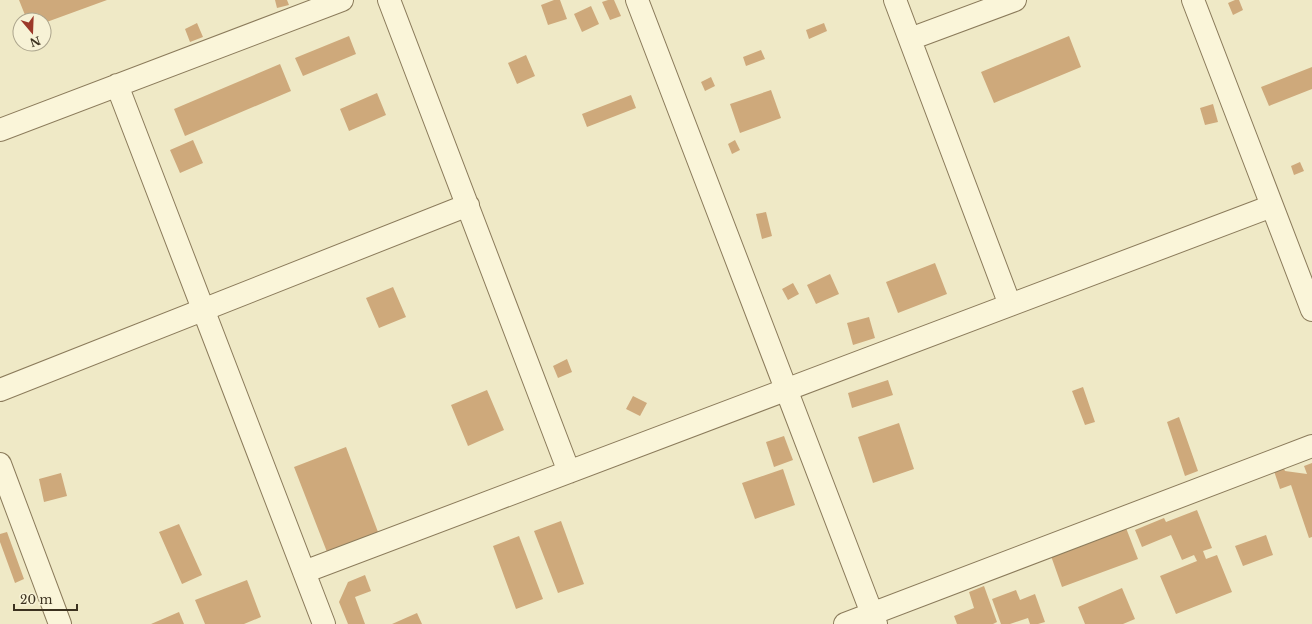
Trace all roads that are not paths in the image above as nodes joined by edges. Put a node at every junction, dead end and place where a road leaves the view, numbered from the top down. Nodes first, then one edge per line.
1 (342, 0) edge
2 (389, 0) edge
3 (637, 0) edge
4 (895, 0) edge
5 (1015, 0) edge
6 (1193, 0) edge
7 (910, 39) junction
8 (117, 85) junction
9 (0, 130) edge
10 (468, 205) junction
11 (1272, 206) junction
12 (1010, 305) junction
13 (203, 310) junction
14 (1312, 310) edge
15 (0, 390) edge
16 (786, 390) junction
17 (1312, 446) edge
18 (0, 464) edge
19 (569, 472) junction
20 (304, 572) junction
21 (874, 619) edge
22 (60, 624) edge
23 (324, 624) edge
24 (845, 624) edge

1 - 8 street
2 - 10 street
3 - 16 street
4 - 7 street
5 - 7 street
6 - 11 street
7 - 12 street
8 - 9 street
8 - 13 street
10 - 13 street
10 - 19 street
11 - 12 street
11 - 14 street
12 - 16 street
13 - 15 street
13 - 20 street
16 - 19 street
16 - 21 street
17 - 21 street
18 - 22 street
19 - 20 street
20 - 23 street
21 - 24 street

